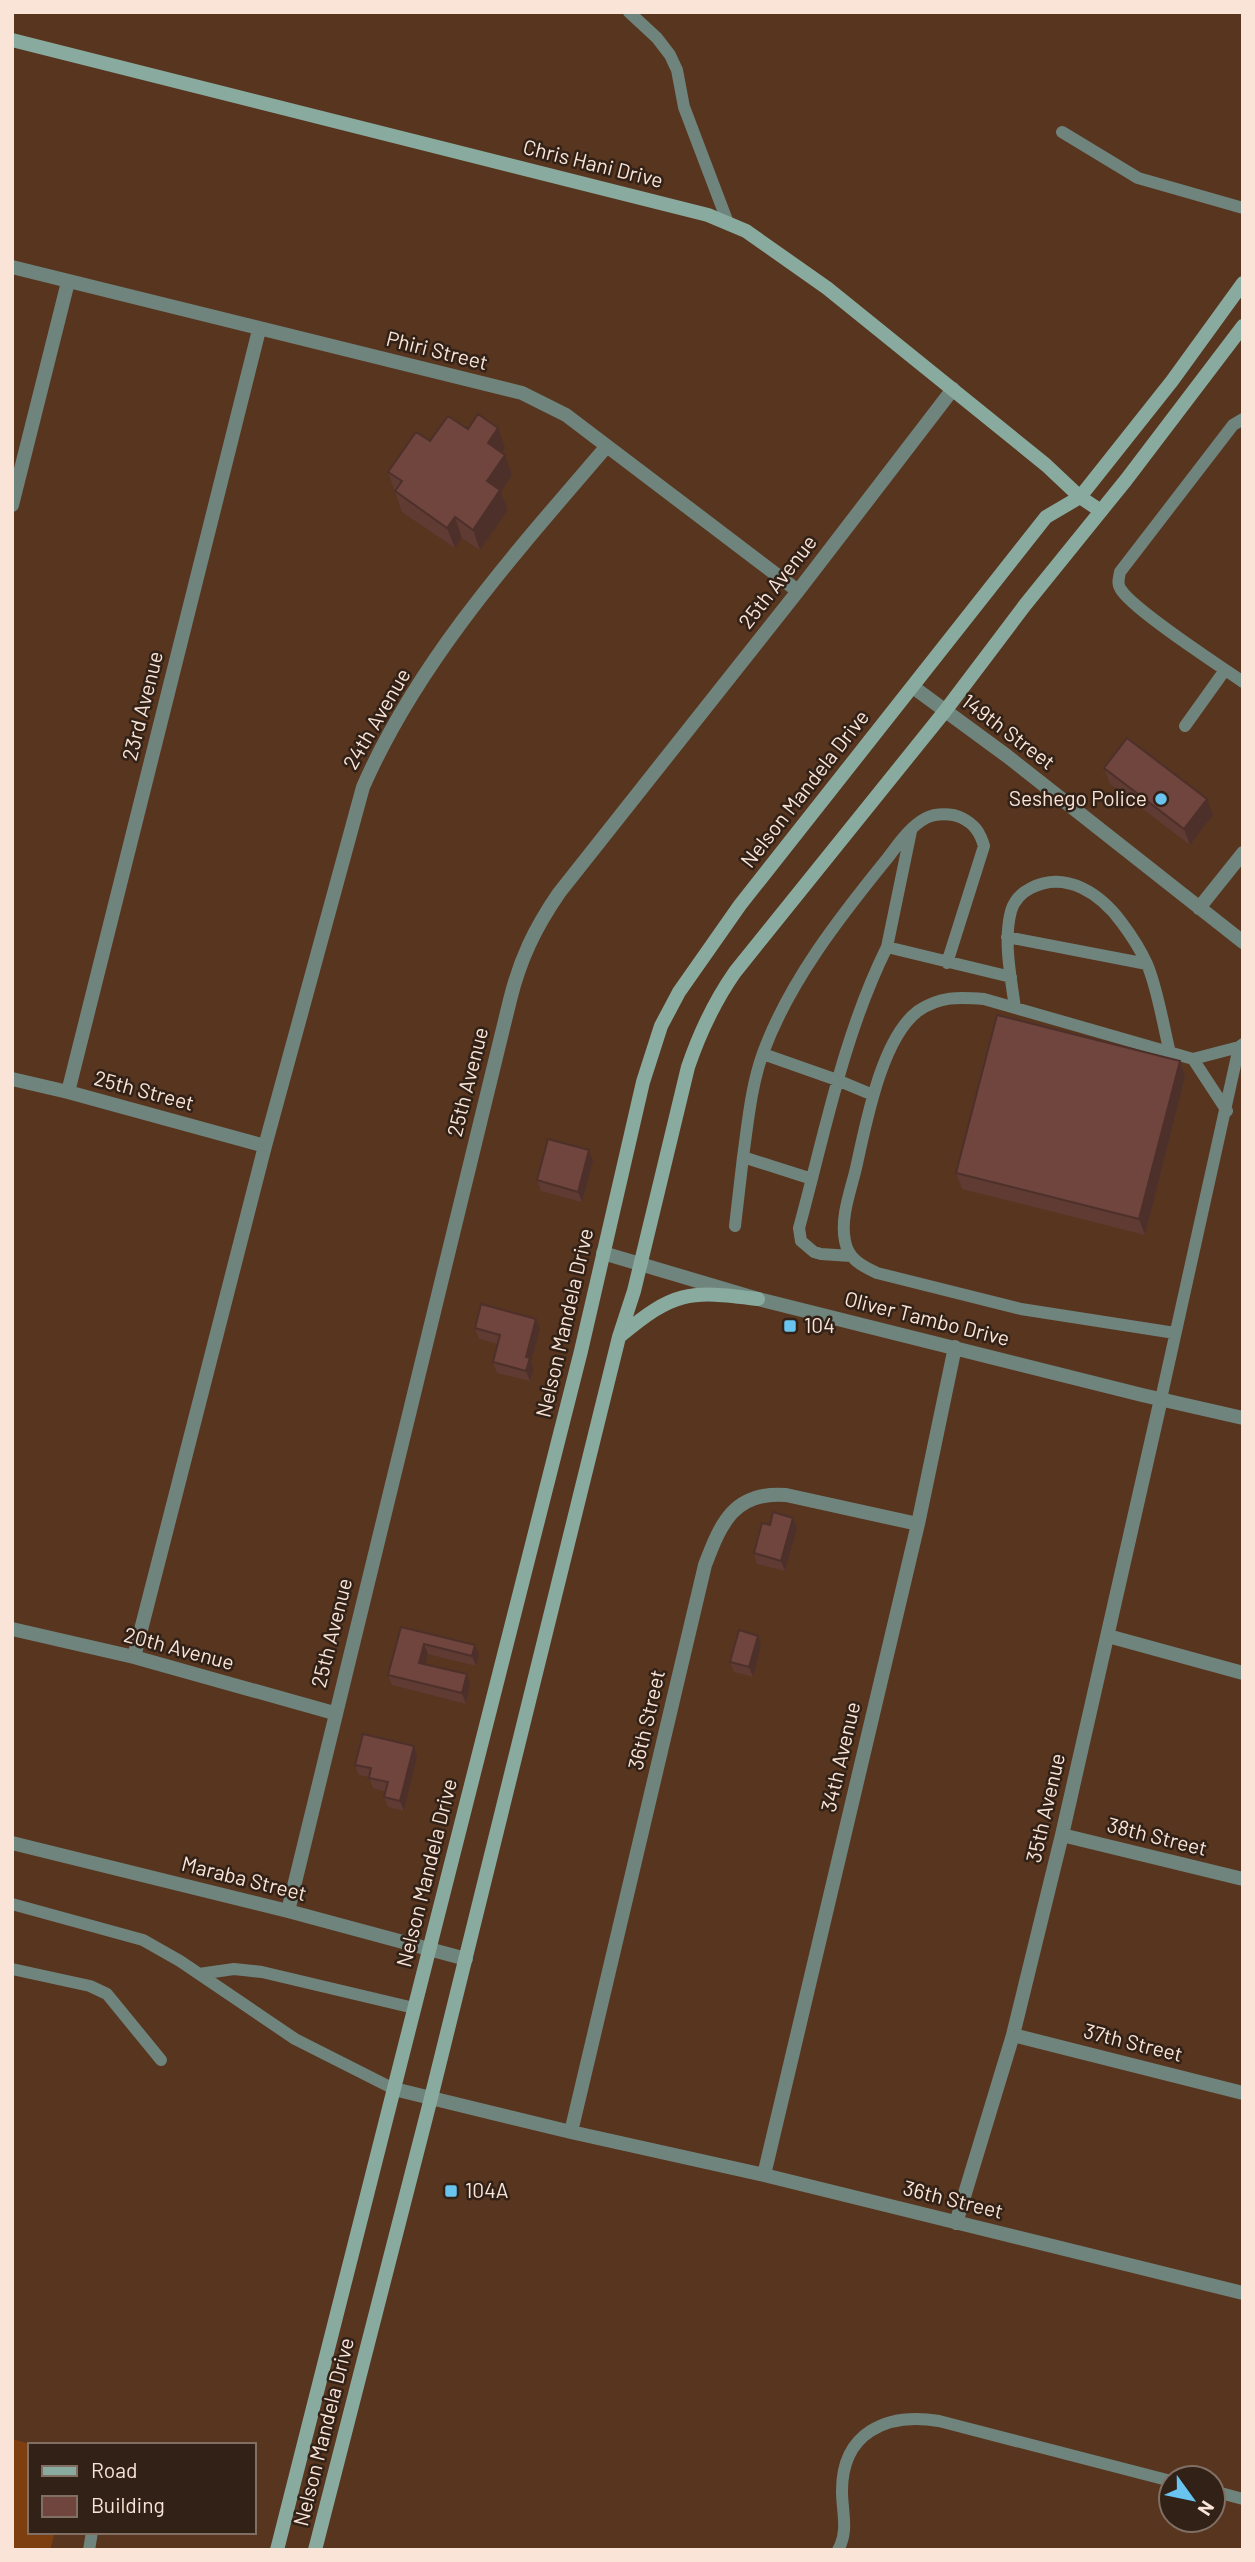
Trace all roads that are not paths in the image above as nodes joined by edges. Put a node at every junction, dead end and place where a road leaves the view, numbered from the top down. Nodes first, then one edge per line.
1 (629, 12) edge
2 (12, 40) edge
3 (1062, 132) dead end
4 (1243, 208) edge
5 (728, 223) junction
6 (12, 267) edge
7 (68, 282) junction
8 (1243, 283) edge
9 (1243, 326) edge
10 (259, 330) junction
11 (953, 389) junction
12 (1243, 419) edge
13 (607, 446) junction
14 (1080, 497) junction
15 (12, 505) edge
16 (1101, 512) junction
17 (798, 591) junction
18 (1225, 670) junction
19 (1243, 682) edge
20 (913, 687) junction
21 (945, 711) junction
22 (1185, 726) dead end
23 (912, 828) junction
24 (1243, 853) edge
25 (1199, 908) junction
26 (1007, 937) junction
27 (1243, 942) edge
28 (887, 947) junction
29 (947, 963) junction
30 (1147, 964) junction
31 (1011, 977) junction
32 (1015, 1008) junction
33 (1241, 1046) edge
34 (1170, 1053) junction
35 (763, 1054) junction
36 (1193, 1059) junction
37 (12, 1079) edge
38 (837, 1080) junction
39 (68, 1092) junction
40 (873, 1095) junction
41 (1227, 1111) junction
42 (265, 1146) junction
43 (743, 1157) junction
44 (812, 1180) junction
45 (735, 1226) dead end
46 (603, 1252) junction
47 (851, 1256) junction
48 (640, 1263) junction
49 (758, 1299) junction
50 (1175, 1333) junction
51 (619, 1337) junction
52 (955, 1347) junction
53 (1161, 1399) junction
54 (1243, 1418) edge
55 (918, 1524) junction
56 (12, 1629) edge
57 (1108, 1636) junction
58 (134, 1657) junction
59 (1243, 1673) edge
60 (334, 1713) junction
61 (1062, 1835) junction
62 (12, 1843) edge
63 (1243, 1879) edge
64 (12, 1904) edge
65 (288, 1911) junction
66 (429, 1949) junction
67 (466, 1959) junction
68 (12, 1969) edge
69 (198, 1973) junction
70 (414, 2008) junction
71 (1013, 2035) junction
72 (160, 2060) dead end
73 (394, 2089) junction
74 (1243, 2093) edge
75 (431, 2098) junction
76 (571, 2132) junction
77 (764, 2175) junction
78 (956, 2223) junction
79 (1243, 2293) edge
80 (1157, 2477) edge
81 (277, 2550) edge
82 (316, 2550) edge
83 (838, 2550) edge

1 - 5 lane
2 - 5 main road, Chris Hani Drive
3 - 4 lane
5 - 11 main road, Chris Hani Drive
6 - 7 street, Phiri Street
7 - 10 street, Phiri Street
7 - 15 street
8 - 14 main road, Nelson Mandela Drive
9 - 16 main road, Nelson Mandela Drive
10 - 13 street, Phiri Street
10 - 39 street, 23rd Avenue
11 - 14 main road, Chris Hani Drive
11 - 17 street, 25th Avenue
12 - 18 lane
13 - 17 street, Phiri Street
13 - 42 street, 24th Avenue
14 - 16 main road, Chris Hani Drive
14 - 20 main road, Nelson Mandela Drive
16 - 21 main road, Nelson Mandela Drive
17 - 60 street, 25th Avenue
18 - 19 lane
18 - 22 lane
20 - 21 street, 149th Street
20 - 46 main road, Nelson Mandela Drive
21 - 25 street, 149th Street
21 - 48 main road, Nelson Mandela Drive
23 - 28 lane
23 - 29 lane
23 - 35 lane
24 - 25 street
25 - 27 street, 149th Street
26 - 30 lane
26 - 30 lane
26 - 31 lane
28 - 29 lane
28 - 38 lane
29 - 31 lane
30 - 34 lane
31 - 32 lane
32 - 34 lane
32 - 40 lane
33 - 36 lane
33 - 41 lane
34 - 36 lane
35 - 38 lane
35 - 43 lane
36 - 41 lane
37 - 39 street, 25th Street
38 - 40 lane
38 - 44 lane
39 - 42 street, 25th Street
40 - 47 lane
41 - 50 lane
42 - 58 street, 24th Avenue
43 - 44 lane
43 - 45 lane
44 - 47 lane
46 - 48 street, Oliver Tambo Drive
46 - 66 main road, Nelson Mandela Drive
47 - 50 lane
48 - 49 street, Oliver Tambo Drive
48 - 51 main road, Nelson Mandela Drive
49 - 51 main road
49 - 52 street, Oliver Tambo Drive
50 - 53 lane
51 - 67 main road, Nelson Mandela Drive
52 - 53 street, Oliver Tambo Drive
52 - 55 street, 34th Avenue
53 - 54 street, Oliver Tambo Drive
53 - 57 street, 35th Avenue
55 - 76 street, 36th Street
55 - 77 street, 34th Avenue
56 - 58 street, 20th Avenue
57 - 59 street
57 - 61 street, 35th Avenue
58 - 60 street, 20th Avenue
60 - 65 street, 25th Avenue
61 - 63 street, 38th Street
61 - 71 street, 35th Avenue
62 - 65 street, Maraba Street
64 - 69 lane
65 - 66 street, Maraba Street
66 - 67 street, Maraba Street
66 - 70 main road, Nelson Mandela Drive
67 - 75 main road, Nelson Mandela Drive
68 - 72 lane
69 - 70 lane
69 - 73 lane
70 - 73 main road, Nelson Mandela Drive
71 - 74 street, 37th Street
71 - 78 street, 35th Avenue
73 - 75 street, 36th Street
73 - 81 main road, Nelson Mandela Drive
75 - 76 street, 36th Street
75 - 82 main road, Nelson Mandela Drive
76 - 77 street, 36th Street
77 - 78 street, 36th Street
78 - 79 street, 36th Street
80 - 83 lane

